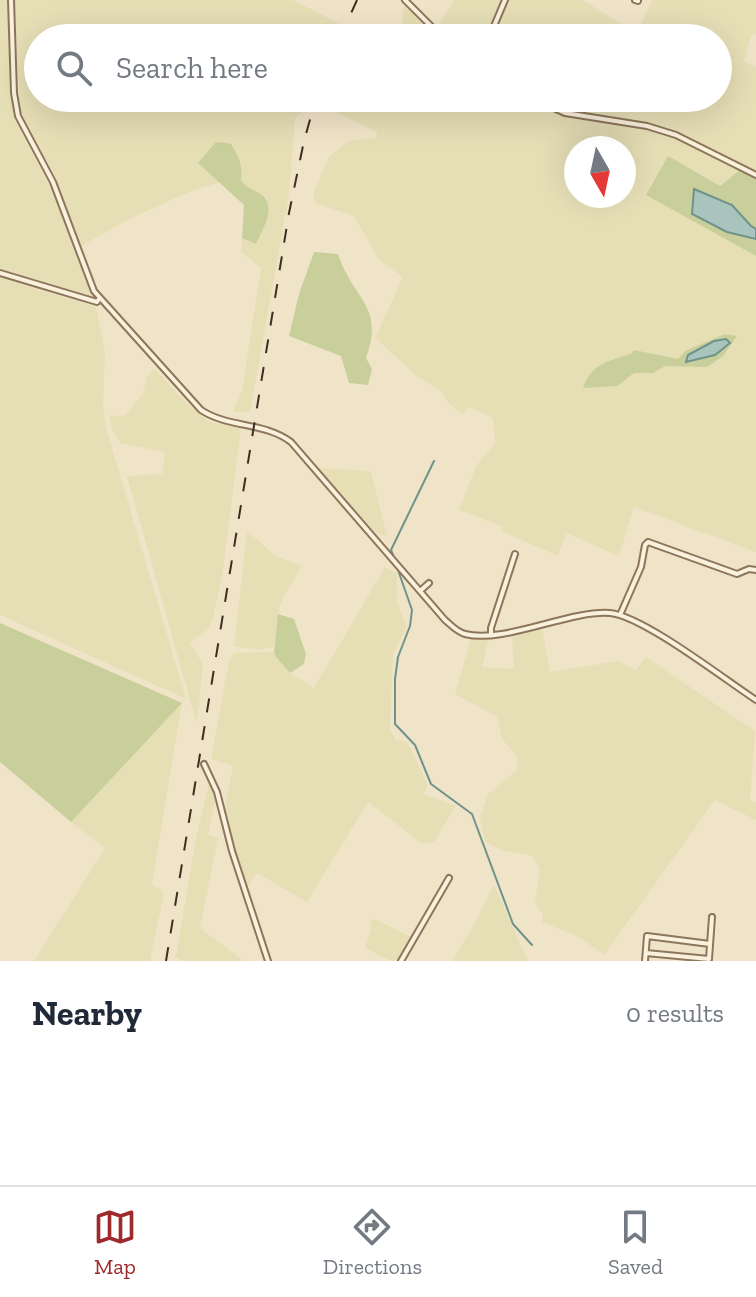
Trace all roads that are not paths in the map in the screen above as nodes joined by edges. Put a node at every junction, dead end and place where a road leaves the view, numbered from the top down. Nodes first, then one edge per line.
1 (11, 0) edge
2 (405, 0) edge
3 (505, 0) edge
4 (429, 24) edge
5 (495, 24) edge
6 (563, 112) edge
7 (756, 175) edge
8 (0, 273) edge
9 (99, 299) junction
10 (515, 554) dead end
11 (756, 570) edge
12 (429, 583) dead end
13 (420, 591) junction
14 (620, 615) junction
15 (491, 634) junction
16 (756, 700) edge
17 (204, 764) dead end
18 (449, 878) dead end
19 (712, 917) dead end
20 (710, 944) junction
21 (646, 953) junction
22 (709, 960) edge
23 (268, 961) edge
24 (401, 961) edge
25 (645, 961) edge

1 - 9 street
2 - 4 street
3 - 5 street
6 - 7 street
8 - 9 street
9 - 13 street
10 - 15 street
11 - 14 street
12 - 13 street
13 - 15 street
14 - 15 street
14 - 16 street
17 - 23 street
18 - 24 street
19 - 20 street
20 - 21 street
20 - 22 street
21 - 22 street
21 - 25 street

